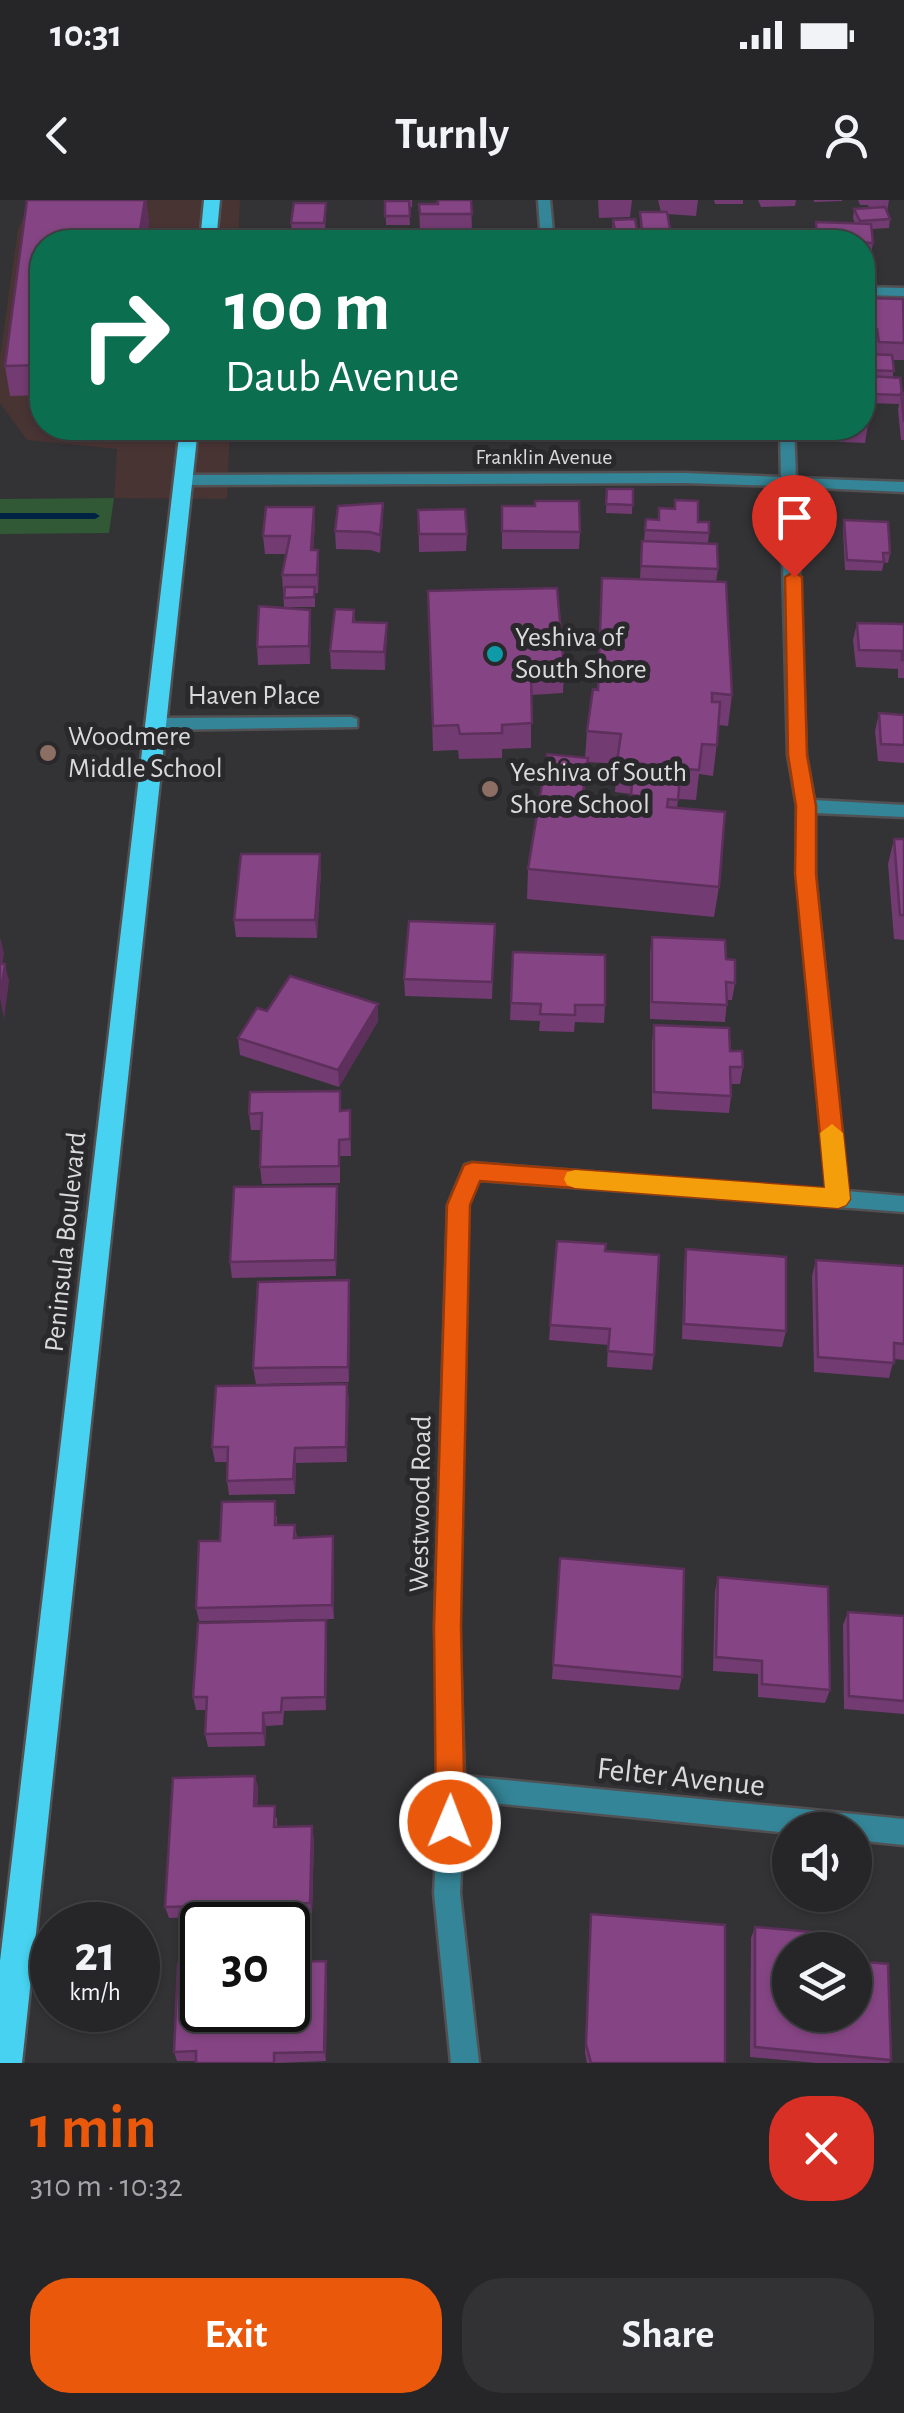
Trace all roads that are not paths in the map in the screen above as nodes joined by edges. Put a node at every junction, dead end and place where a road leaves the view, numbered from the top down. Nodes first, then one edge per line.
1 (212, 200) edge
2 (544, 200) edge
3 (209, 230) edge
4 (547, 230) edge
5 (875, 291) edge
6 (904, 292) edge
7 (188, 440) edge
8 (789, 440) edge
9 (184, 480) junction
10 (792, 484) junction
11 (904, 488) edge
12 (351, 723) dead end
13 (156, 724) junction
14 (806, 806) junction
15 (904, 811) edge
16 (838, 1199) junction
17 (904, 1204) edge
18 (452, 1787) junction
19 (904, 1832) edge
20 (5, 2063) edge
21 (464, 2063) edge

1 - 3 main road
2 - 4 street
5 - 6 street
7 - 9 main road, Peninsula Boulevard
8 - 10 street
9 - 10 street, Franklin Avenue
9 - 13 main road, Peninsula Boulevard
10 - 11 street, Franklin Avenue
10 - 14 street
12 - 13 street, Haven Place
13 - 20 main road, Peninsula Boulevard
14 - 15 street
14 - 16 street
16 - 17 street
16 - 18 street, Westwood Road
18 - 19 street, Felter Avenue
18 - 21 street, Westwood Road

